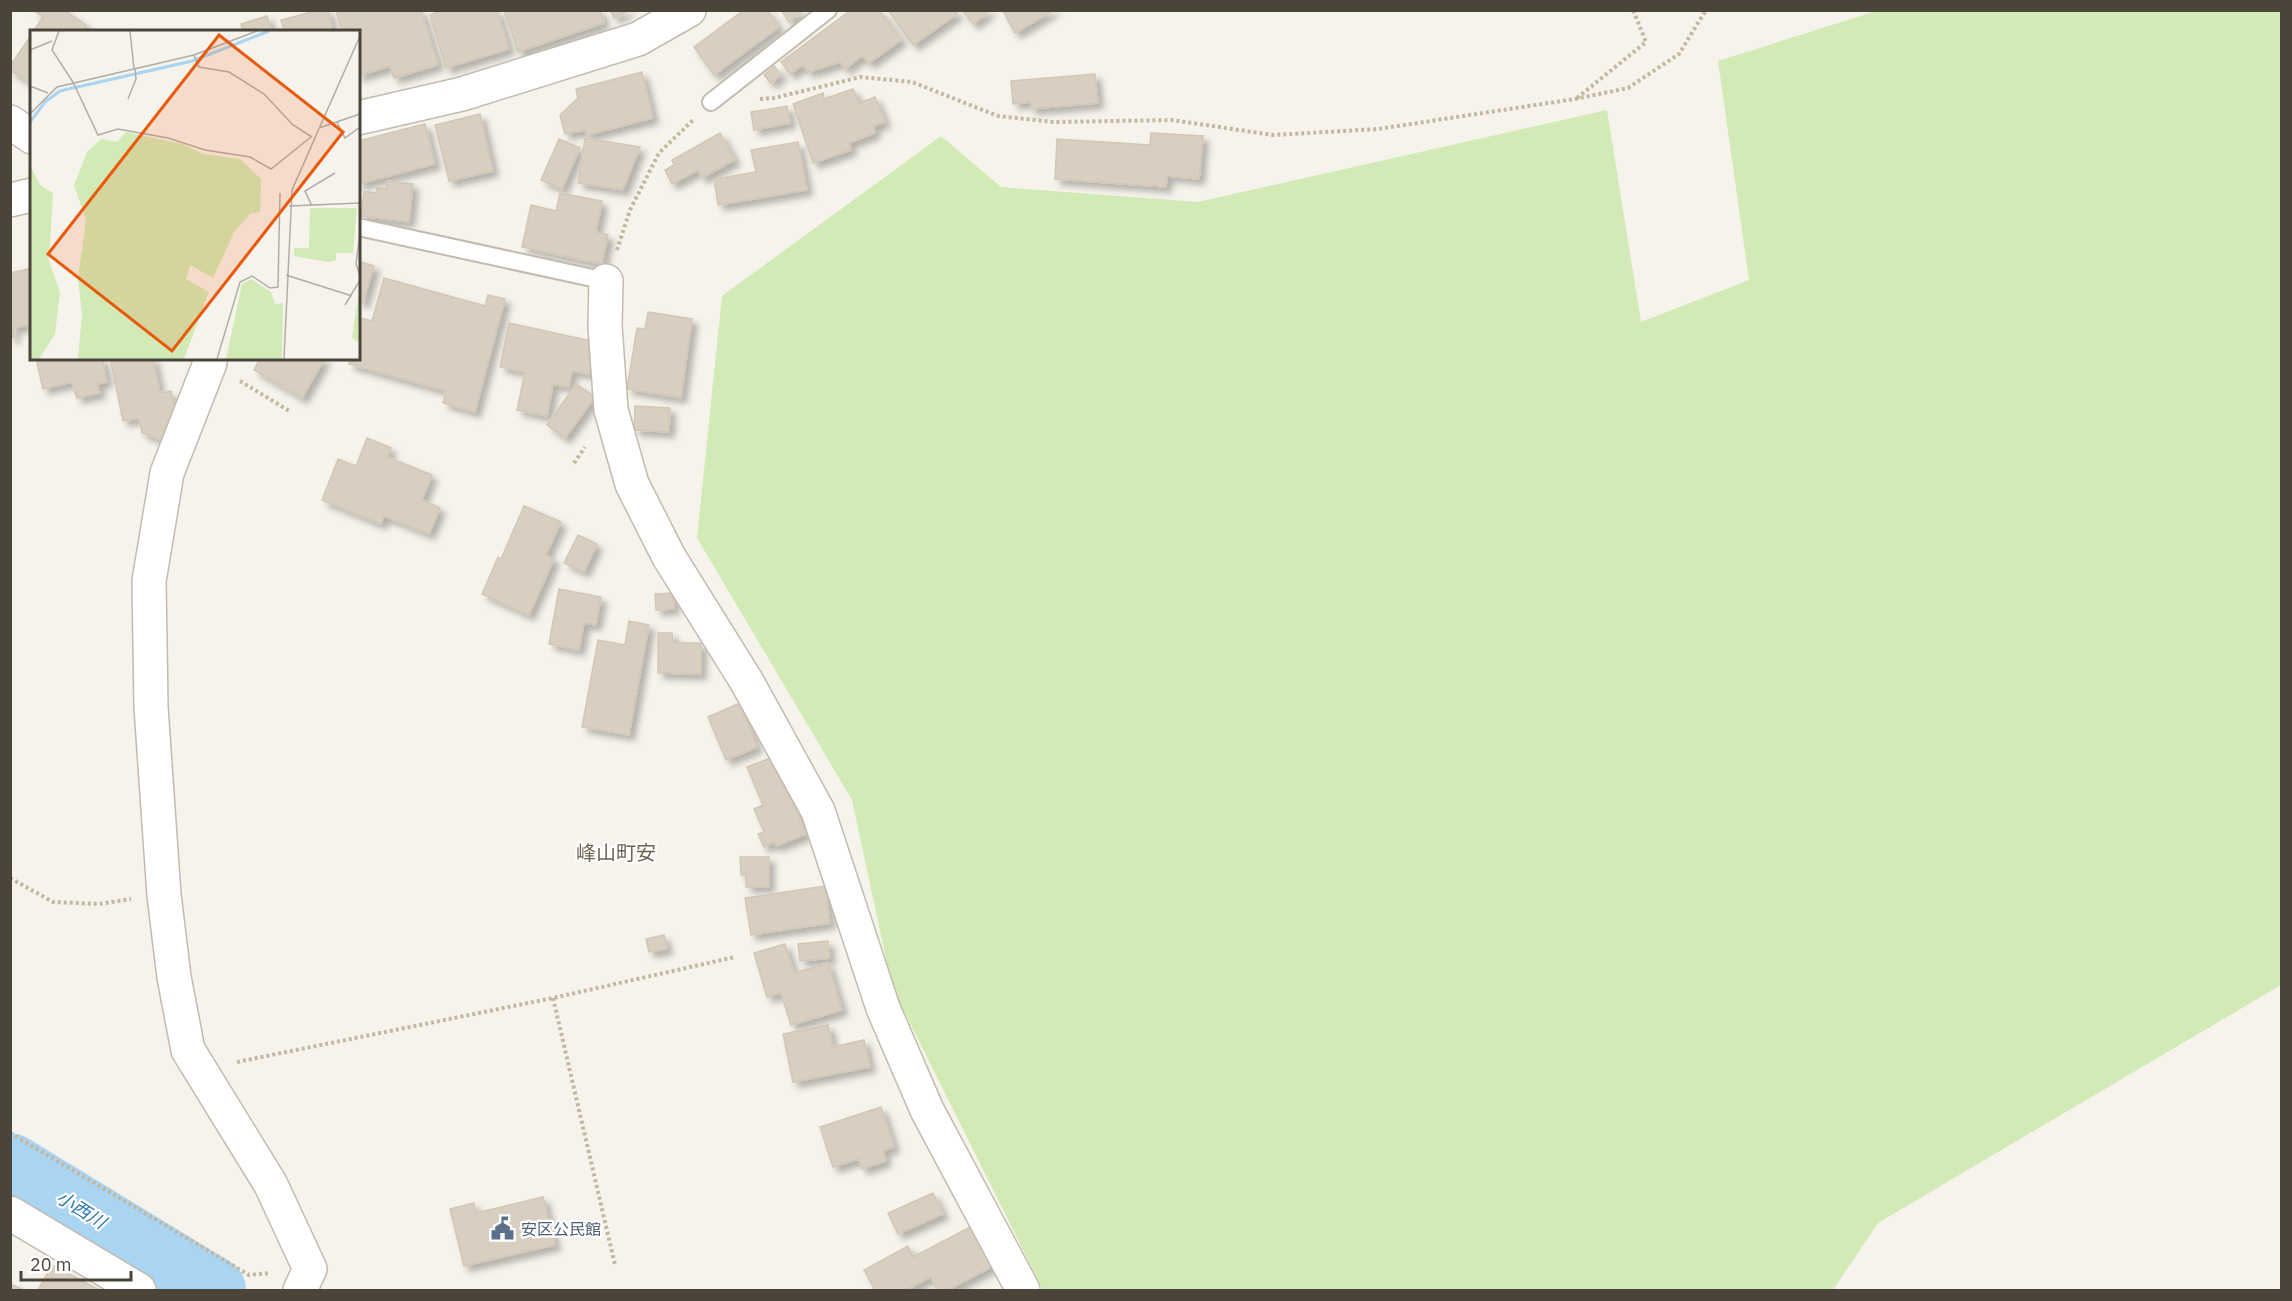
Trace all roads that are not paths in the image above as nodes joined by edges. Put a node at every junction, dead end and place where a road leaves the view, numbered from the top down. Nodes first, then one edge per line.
1 (689, 10) edge
2 (828, 10) edge
3 (711, 102) road end
4 (360, 118) edge
5 (10, 122) edge
6 (30, 136) edge
7 (30, 195) edge
8 (10, 200) edge
9 (360, 227) edge
10 (606, 281) joint
11 (210, 361) edge
12 (10, 1213) edge
13 (305, 1280) edge
14 (139, 1290) edge
15 (1023, 1290) edge

1 - 4 street
2 - 3 lane
5 - 6 street
7 - 8 street
9 - 10 lane
10 - 15 street
11 - 13 street
12 - 14 street

